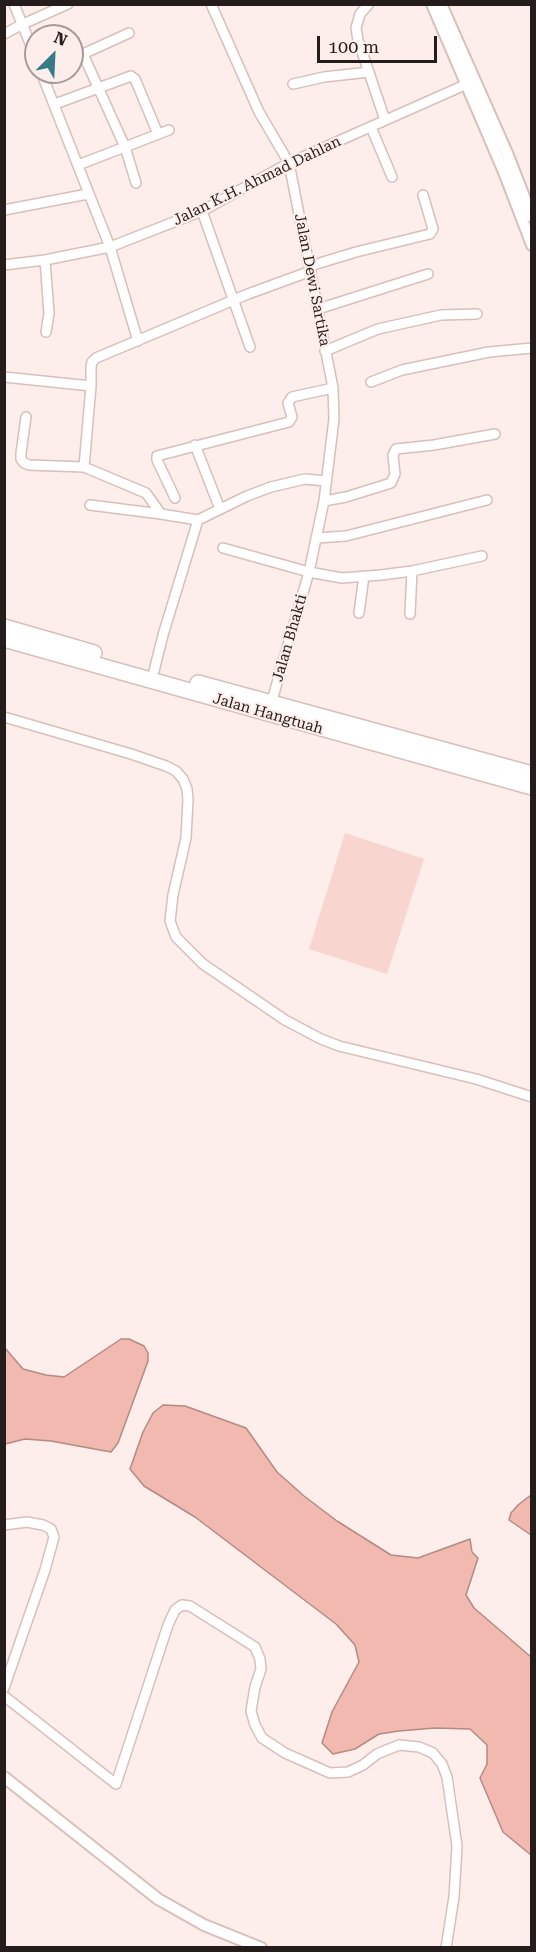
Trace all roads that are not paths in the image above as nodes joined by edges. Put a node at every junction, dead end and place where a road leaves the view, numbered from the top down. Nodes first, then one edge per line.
1 (14, 4) edge
2 (68, 4) edge
3 (211, 4) edge
4 (368, 4) edge
5 (432, 4) edge
6 (441, 4) edge
7 (23, 24) junction
8 (129, 33) dead end
9 (4, 34) edge
10 (84, 54) edge
11 (84, 56) edge
12 (369, 72) junction
13 (47, 84) edge
14 (293, 84) dead end
15 (467, 84) junction
16 (97, 88) junction
17 (55, 104) junction
18 (385, 120) junction
19 (371, 127) junction
20 (169, 130) dead end
21 (158, 134) junction
22 (125, 147) junction
23 (289, 163) junction
24 (78, 165) junction
25 (392, 177) dead end
26 (136, 183) dead end
27 (88, 194) junction
28 (423, 195) dead end
29 (4, 210) edge
30 (202, 211) junction
31 (531, 218) edge
32 (530, 239) edge
33 (110, 247) junction
34 (45, 260) junction
35 (4, 265) edge
36 (311, 268) junction
37 (428, 274) dead end
38 (234, 299) junction
39 (318, 309) junction
40 (477, 314) dead end
41 (46, 332) dead end
42 (138, 341) junction
43 (250, 347) dead end
44 (531, 348) edge
45 (325, 351) junction
46 (4, 377) edge
47 (371, 382) dead end
48 (91, 386) junction
49 (333, 388) junction
50 (26, 417) dead end
51 (495, 434) dead end
52 (195, 446) junction
53 (84, 467) junction
54 (327, 481) junction
55 (175, 498) dead end
56 (487, 500) dead end
57 (324, 501) junction
58 (90, 505) dead end
59 (220, 509) junction
60 (161, 514) junction
61 (198, 520) junction
62 (316, 538) junction
63 (223, 548) dead end
64 (482, 556) dead end
65 (412, 571) junction
66 (309, 572) junction
67 (364, 576) junction
68 (359, 613) dead end
69 (410, 614) dead end
70 (4, 627) edge
71 (4, 639) edge
72 (154, 671) junction
73 (271, 704) junction
74 (4, 717) edge
75 (367, 735) junction
76 (531, 774) edge
77 (531, 787) edge
78 (531, 1097) edge
79 (4, 1525) edge
80 (4, 1688) edge
81 (4, 1696) edge
82 (4, 1777) edge
83 (261, 1947) edge
84 (446, 1947) edge

1 - 7 street
2 - 7 street
3 - 23 street, Jalan Dewi Sartika
4 - 12 street
5 - 15 street
6 - 31 street
7 - 9 street
8 - 10 street
11 - 16 street
12 - 14 street
12 - 18 street
13 - 17 street
15 - 18 street, Jalan K.H. Ahmad Dahlan
15 - 32 street
16 - 17 street
16 - 21 street
16 - 22 street
17 - 24 street
18 - 19 street, Jalan K.H. Ahmad Dahlan
19 - 23 street, Jalan K.H. Ahmad Dahlan
19 - 25 street
20 - 21 street
21 - 22 street
22 - 24 street
22 - 26 street
23 - 30 street, Jalan K.H. Ahmad Dahlan
23 - 36 street, Jalan Dewi Sartika
24 - 27 street
27 - 29 street
27 - 33 street
28 - 36 street
30 - 33 street, Jalan K.H. Ahmad Dahlan
30 - 38 street
33 - 34 street, Jalan K.H. Ahmad Dahlan
33 - 42 street
34 - 35 street, Jalan K.H. Ahmad Dahlan
34 - 41 street
36 - 38 street
36 - 39 street, Jalan Dewi Sartika
37 - 39 street
38 - 42 street
38 - 43 street
39 - 45 street, Jalan Dewi Sartika
40 - 45 street
42 - 48 street
44 - 47 street
45 - 49 street, Jalan Dewi Sartika
46 - 48 street
48 - 53 street
49 - 52 street
49 - 54 street, Jalan Dewi Sartika
50 - 53 street
51 - 57 street
52 - 55 street
52 - 59 street
53 - 60 street
54 - 57 street, Jalan Dewi Sartika
54 - 59 street
56 - 62 street
57 - 62 street, Jalan Dewi Sartika
58 - 60 street
59 - 61 street
60 - 61 street
61 - 72 street
62 - 66 street, Jalan Dewi Sartika
63 - 66 street
64 - 65 street
65 - 67 street
65 - 69 street
66 - 67 street
66 - 73 street, Jalan Bhakti
67 - 68 street
70 - 72 highway, Jalan Hangtuah
71 - 75 highway, Jalan Hangtuah
72 - 73 highway, Jalan Hangtuah
73 - 75 highway, Jalan Hangtuah
74 - 78 street
75 - 76 highway, Jalan Hangtuah
75 - 77 highway, Jalan Hangtuah
79 - 80 street
81 - 84 street
82 - 83 street

